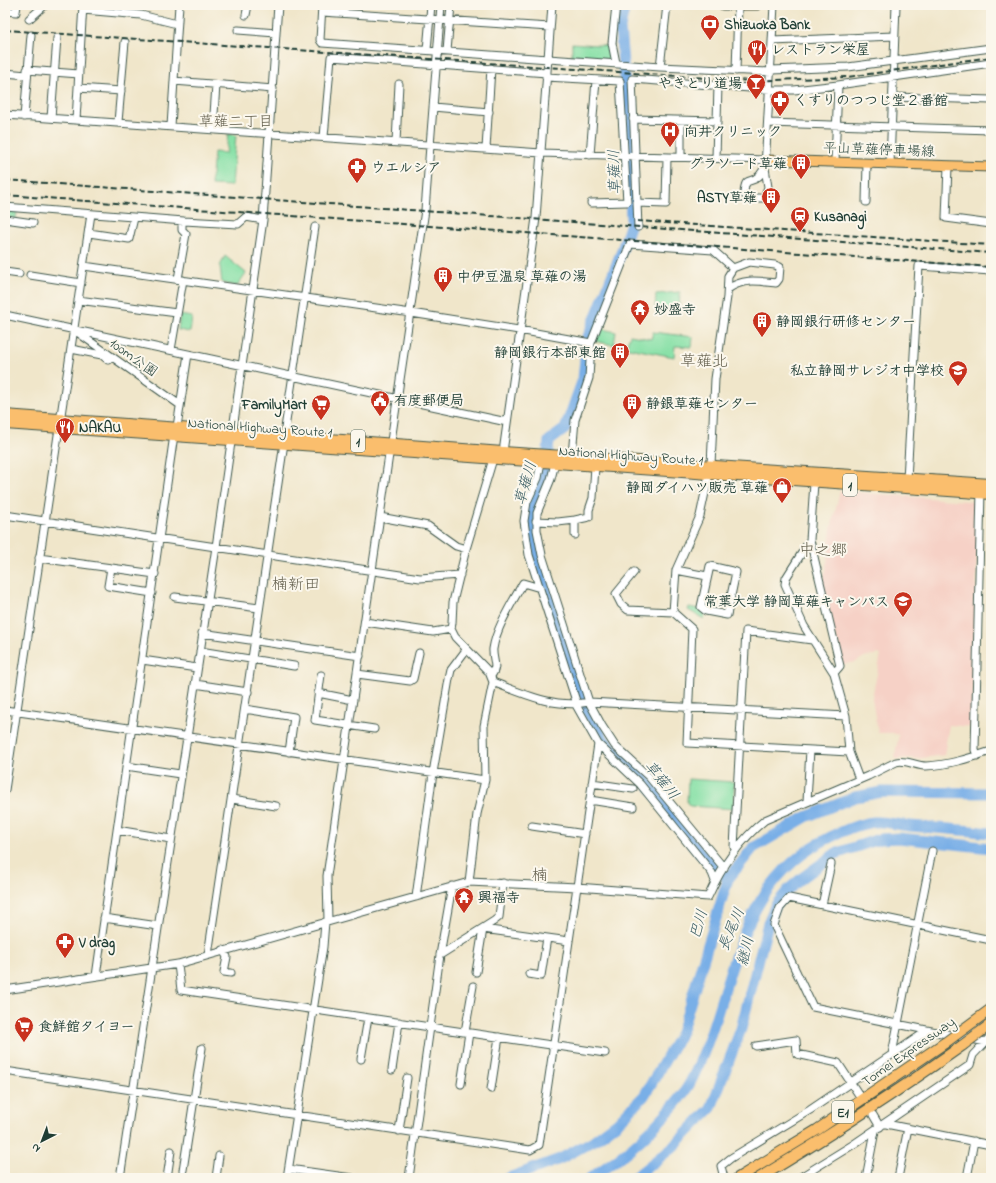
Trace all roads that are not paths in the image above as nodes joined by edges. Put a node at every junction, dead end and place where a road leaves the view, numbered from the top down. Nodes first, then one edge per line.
1 (17, 5) edge
2 (45, 5) edge
3 (179, 5) edge
4 (248, 5) edge
5 (278, 5) edge
6 (431, 5) edge
7 (441, 5) edge
8 (451, 5) edge
9 (552, 5) edge
10 (616, 5) edge
11 (667, 5) edge
12 (723, 5) edge
13 (756, 5) edge
14 (774, 5) edge
15 (896, 5) edge
16 (738, 6) edge
17 (83, 8) edge
18 (322, 8) edge
19 (5, 11) edge
20 (246, 16) dead end
21 (29, 19) dead end
22 (430, 19) junction
23 (440, 20) junction
24 (449, 20) junction
25 (177, 24) junction
26 (550, 26) junction
27 (238, 30) dead end
28 (276, 33) junction
29 (31, 35) dead end
30 (894, 36) junction
31 (57, 38) dead end
32 (772, 40) junction
33 (125, 42) dead end
34 (991, 48) edge
35 (427, 50) junction
36 (438, 50) junction
37 (447, 51) junction
38 (548, 58) junction
39 (893, 62) junction
40 (617, 63) junction
41 (991, 63) edge
42 (436, 65) junction
43 (660, 67) junction
44 (491, 68) junction
45 (736, 71) junction
46 (771, 71) junction
47 (54, 72) junction
48 (5, 73) edge
49 (27, 73) junction
50 (79, 74) junction
51 (547, 75) junction
52 (893, 77) junction
53 (596, 80) junction
54 (174, 81) junction
55 (399, 84) dead end
56 (216, 85) junction
57 (718, 85) junction
58 (838, 85) junction
59 (78, 88) junction
60 (273, 89) junction
61 (769, 89) junction
62 (121, 90) junction
63 (892, 97) junction
64 (991, 100) edge
65 (433, 107) junction
66 (488, 112) junction
67 (5, 115) edge
68 (24, 117) junction
69 (51, 118) junction
70 (633, 119) junction
71 (76, 120) junction
72 (681, 120) junction
73 (717, 121) junction
74 (118, 122) junction
75 (768, 123) junction
76 (837, 124) junction
77 (171, 126) junction
78 (891, 127) junction
79 (213, 129) junction
80 (991, 130) edge
81 (270, 133) junction
82 (324, 137) junction
83 (396, 142) junction
84 (430, 145) junction
85 (486, 149) junction
86 (541, 153) junction
87 (590, 155) junction
88 (625, 156) junction
89 (635, 156) junction
90 (667, 156) junction
91 (680, 157) junction
92 (716, 158) junction
93 (835, 162) junction
94 (867, 163) junction
95 (766, 164) junction
96 (890, 164) junction
97 (948, 166) junction
98 (991, 167) edge
99 (866, 202) dead end
100 (591, 203) dead end
101 (637, 203) junction
102 (5, 207) edge
103 (92, 214) junction
104 (134, 218) junction
105 (5, 219) edge
106 (263, 220) junction
107 (182, 221) junction
108 (33, 223) dead end
109 (991, 224) edge
110 (638, 226) dead end
111 (315, 227) dead end
112 (89, 233) junction
113 (84, 266) junction
114 (734, 268) junction
115 (991, 271) edge
116 (5, 272) edge
117 (20, 274) dead end
118 (30, 275) dead end
119 (180, 280) junction
120 (81, 283) junction
121 (728, 289) junction
122 (252, 290) junction
123 (304, 298) junction
124 (78, 300) junction
125 (177, 313) junction
126 (411, 313) junction
127 (5, 315) edge
128 (74, 329) junction
129 (519, 330) junction
130 (591, 343) junction
131 (71, 349) junction
132 (171, 350) junction
133 (188, 354) junction
134 (113, 364) dead end
135 (241, 365) junction
136 (293, 377) junction
137 (398, 399) junction
138 (180, 405) junction
139 (5, 414) edge
140 (507, 422) junction
141 (60, 423) junction
142 (5, 424) edge
143 (175, 431) junction
144 (232, 435) junction
145 (284, 439) junction
146 (390, 447) junction
147 (503, 452) junction
148 (572, 456) junction
149 (493, 459) junction
150 (540, 462) junction
151 (555, 463) junction
152 (595, 466) junction
153 (709, 470) junction
154 (907, 479) junction
155 (814, 482) junction
156 (986, 489) edge
157 (5, 516) edge
158 (380, 517) junction
159 (575, 520) junction
160 (536, 521) junction
161 (44, 522) junction
162 (575, 535) dead end
163 (160, 538) junction
164 (810, 540) junction
165 (216, 547) junction
166 (466, 549) junction
167 (267, 555) junction
168 (39, 558) junction
169 (111, 568) junction
170 (676, 570) junction
171 (372, 571) junction
172 (634, 572) dead end
173 (155, 574) junction
174 (460, 575) junction
175 (708, 576) junction
176 (540, 588) junction
177 (152, 593) junction
178 (175, 597) dead end
179 (206, 601) junction
180 (259, 608) junction
181 (559, 611) junction
182 (673, 612) junction
183 (548, 614) junction
184 (365, 622) junction
185 (452, 629) junction
186 (202, 633) junction
187 (812, 640) junction
188 (255, 641) junction
189 (466, 650) junction
190 (200, 651) junction
191 (419, 652) dead end
192 (360, 656) junction
193 (252, 659) junction
194 (142, 660) junction
195 (294, 666) dead end
196 (197, 668) junction
197 (834, 673) junction
198 (357, 674) junction
199 (321, 675) dead end
200 (492, 679) junction
201 (195, 684) junction
202 (248, 692) junction
203 (318, 694) junction
204 (353, 700) junction
205 (589, 702) junction
206 (577, 705) junction
207 (689, 707) junction
208 (245, 709) junction
209 (5, 710) edge
210 (741, 710) junction
211 (17, 712) junction
212 (846, 716) junction
213 (349, 726) junction
214 (132, 729) junction
215 (374, 730) dead end
216 (187, 737) junction
217 (598, 744) junction
218 (240, 745) junction
219 (740, 746) junction
220 (810, 750) junction
221 (289, 752) junction
222 (850, 752) junction
223 (991, 752) edge
224 (977, 756) junction
225 (344, 760) junction
226 (126, 766) junction
227 (433, 773) junction
228 (180, 774) junction
229 (859, 779) junction
230 (486, 780) junction
231 (592, 783) junction
232 (633, 789) dead end
233 (5, 790) edge
234 (232, 799) junction
235 (590, 800) junction
236 (807, 801) junction
237 (276, 806) dead end
238 (633, 807) dead end
239 (532, 826) dead end
240 (117, 830) junction
241 (585, 834) junction
242 (171, 839) junction
243 (736, 850) junction
244 (932, 851) dead end
245 (831, 864) dead end
246 (724, 868) junction
247 (715, 881) junction
248 (469, 882) junction
249 (503, 883) junction
250 (452, 886) junction
251 (577, 887) junction
252 (416, 897) junction
253 (822, 905) junction
254 (104, 918) junction
255 (326, 922) junction
256 (918, 925) junction
257 (158, 926) junction
258 (483, 929) junction
259 (547, 938) junction
260 (991, 940) edge
261 (569, 941) junction
262 (224, 950) junction
263 (208, 955) junction
264 (440, 955) junction
265 (178, 964) junction
266 (151, 968) junction
267 (476, 972) dead end
268 (231, 973) dead end
269 (529, 974) dead end
270 (96, 976) junction
271 (473, 986) dead end
272 (5, 990) edge
273 (991, 1009) edge
274 (312, 1010) junction
275 (368, 1018) junction
276 (399, 1022) junction
277 (991, 1024) edge
278 (898, 1025) junction
279 (430, 1027) junction
280 (926, 1031) junction
281 (467, 1032) junction
282 (499, 1037) junction
283 (989, 1040) edge
284 (554, 1045) junction
285 (756, 1046) dead end
286 (202, 1048) dead end
287 (604, 1054) dead end
288 (892, 1054) junction
289 (361, 1059) dead end
290 (392, 1070) dead end
291 (5, 1072) edge
292 (407, 1078) dead end
293 (851, 1082) junction
294 (460, 1084) dead end
295 (491, 1089) dead end
296 (133, 1090) junction
297 (859, 1095) dead end
298 (193, 1099) junction
299 (297, 1115) junction
300 (873, 1115) dead end
301 (880, 1127) junction
302 (908, 1128) junction
303 (399, 1131) junction
304 (415, 1133) junction
305 (974, 1141) junction
306 (991, 1145) edge
307 (171, 1151) dead end
308 (219, 1156) dead end
309 (289, 1169) junction
310 (183, 1170) dead end
311 (120, 1178) edge
312 (167, 1178) edge
313 (216, 1178) edge
314 (287, 1178) edge
315 (352, 1178) edge
316 (409, 1178) edge
317 (724, 1178) edge
318 (738, 1178) edge
319 (759, 1178) edge
320 (799, 1178) edge
321 (866, 1178) edge
322 (898, 1178) edge
323 (967, 1178) edge

1 - 19 street
2 - 21 street
3 - 25 street
4 - 20 street
5 - 28 street
6 - 22 street
7 - 23 street
8 - 24 street
9 - 26 street
10 - 40 street
11 - 43 street
12 - 16 main road
13 - 16 main road
14 - 32 street
15 - 30 street
16 - 45 street
17 - 25 street
17 - 50 street
18 - 22 street
18 - 35 street
22 - 23 street
22 - 35 street
23 - 24 street
23 - 36 street
24 - 26 street
24 - 37 street
25 - 54 street
26 - 38 street
27 - 28 street
28 - 60 street
29 - 49 street
30 - 32 street
30 - 39 street
31 - 47 street
32 - 46 street
33 - 62 street
34 - 39 street
35 - 36 street
36 - 37 street
36 - 42 street
37 - 38 street
38 - 40 street
38 - 51 street
39 - 46 street
39 - 52 street
40 - 43 street
41 - 52 street
42 - 44 street
42 - 65 street
42 - 82 street
43 - 45 street
44 - 51 street
44 - 66 street
45 - 46 street
46 - 61 street
47 - 49 street
47 - 50 street
47 - 69 street
48 - 49 street
49 - 68 street
50 - 59 street
51 - 53 street
51 - 86 street
52 - 58 street
52 - 63 street
53 - 87 street
53 - 88 street
54 - 56 street
54 - 77 street
55 - 83 street
56 - 60 street
56 - 79 street
57 - 61 street
57 - 70 street
57 - 73 street
58 - 61 street
58 - 76 street
59 - 62 street
59 - 71 street
60 - 81 street
61 - 75 street
62 - 74 street
63 - 64 street
63 - 78 street
65 - 66 street
65 - 84 street
66 - 85 street
67 - 68 street
68 - 69 street
69 - 71 street
70 - 72 street
70 - 89 street
71 - 74 street
72 - 73 street
72 - 91 street
73 - 92 street
74 - 77 street
75 - 76 street
75 - 95 street
76 - 78 street
76 - 93 street
77 - 79 street
78 - 80 street
78 - 96 street
79 - 81 street
81 - 82 street
81 - 106 street
82 - 83 street
83 - 84 street
84 - 85 street
84 - 126 street
85 - 86 street
86 - 87 street
86 - 129 street
87 - 88 street
88 - 89 street
88 - 100 street
89 - 90 street
89 - 101 street
90 - 91 street
90 - 101 street
91 - 92 street
92 - 95 street
93 - 94 main road, 平山草薙停車場線
93 - 95 main road, 平山草薙停車場線
94 - 96 main road, 平山草薙停車場線
94 - 99 street
95 - 95 street
96 - 97 main road, 平山草薙停車場線
97 - 98 main road, 平山草薙停車場線
97 - 109 street
101 - 110 street
102 - 103 street
103 - 104 street
103 - 112 street
104 - 107 street
104 - 112 street
105 - 108 street
106 - 107 street
106 - 122 street
107 - 119 street
111 - 123 street
112 - 113 street
113 - 119 street
113 - 120 street
114 - 121 street
114 - 121 street
114 - 130 street
115 - 154 street
116 - 117 street
118 - 120 street
119 - 122 street
119 - 125 street
120 - 124 street
121 - 153 street
122 - 123 street
122 - 135 street
123 - 126 street
123 - 136 street
124 - 125 street
124 - 128 street
125 - 132 street
126 - 129 street
126 - 137 street
127 - 128 street
128 - 131 street
128 - 132 street
128 - 138 street, 100m公園
129 - 130 street
129 - 140 street
130 - 148 street
131 - 134 street
131 - 141 street
132 - 133 street
133 - 135 street
133 - 138 street
135 - 136 street
135 - 144 street
136 - 137 street
136 - 145 street
137 - 140 street
137 - 146 street
138 - 143 street
139 - 141 highway, National Highway Route 1 / 1
140 - 147 street
141 - 142 highway, National Highway Route 1 / 1
141 - 143 highway, National Highway Route 1 / 1
141 - 161 street
143 - 144 highway, National Highway Route 1 / 1
143 - 163 street
144 - 145 highway, National Highway Route 1 / 1
144 - 165 street
145 - 146 highway, National Highway Route 1 / 1
145 - 167 street
146 - 147 highway, National Highway Route 1 / 1
146 - 149 highway, National Highway Route 1 / 1
146 - 158 street
147 - 148 highway, National Highway Route 1 / 1
147 - 149 street
148 - 153 highway, National Highway Route 1 / 1
149 - 150 highway, National Highway Route 1 / 1
149 - 166 street
150 - 151 highway, National Highway Route 1 / 1
150 - 176 street
151 - 152 highway, National Highway Route 1 / 1
151 - 160 street
152 - 153 highway, National Highway Route 1 / 1
152 - 159 street
153 - 154 highway, National Highway Route 1 / 1
153 - 155 highway, National Highway Route 1 / 1
153 - 170 street
154 - 156 highway, National Highway Route 1 / 1
155 - 156 highway, National Highway Route 1 / 1
155 - 164 street
156 - 224 street
157 - 161 street
158 - 166 street
158 - 171 street
159 - 160 street
159 - 162 street
160 - 181 street
161 - 163 street
161 - 168 street
163 - 165 street
163 - 173 street
164 - 187 street
164 - 197 street
165 - 167 street
165 - 179 street
166 - 174 street
167 - 171 street
167 - 180 street
168 - 169 street
168 - 211 street
169 - 173 street
169 - 177 street
170 - 175 street
170 - 182 street
171 - 174 street
171 - 184 street
172 - 182 street
173 - 177 street
174 - 185 street
175 - 175 street
176 - 183 street
176 - 200 street
177 - 194 street
178 - 179 street
179 - 180 street
179 - 186 street
180 - 188 street
181 - 183 street
181 - 205 street
182 - 207 street
183 - 206 street
184 - 185 street
184 - 192 street
185 - 189 street
186 - 188 street
186 - 190 street
187 - 197 street
187 - 210 street
188 - 192 street
188 - 193 street
189 - 200 street
189 - 227 street
190 - 193 street
190 - 196 street
191 - 198 street
192 - 198 street
193 - 195 street
193 - 202 street
194 - 196 street
194 - 214 street
196 - 201 street
197 - 212 street
198 - 204 street
199 - 203 street
200 - 206 street
200 - 230 street
201 - 202 street
201 - 216 street
202 - 208 street
203 - 204 street
203 - 213 street
204 - 213 street
205 - 206 street
205 - 207 street
205 - 246 street
206 - 217 street
207 - 210 street
207 - 219 street
208 - 218 street
208 - 221 street
209 - 211 street
210 - 212 street
210 - 219 street
211 - 214 street
211 - 233 street
212 - 222 street
213 - 215 street
213 - 225 street
214 - 216 street
214 - 226 street
216 - 218 street
216 - 228 street
217 - 231 street
217 - 247 street
218 - 221 street
218 - 234 street
219 - 220 street
219 - 243 street
220 - 222 street
220 - 236 street
221 - 225 street
222 - 229 street
223 - 224 street
224 - 229 street
225 - 227 street
225 - 255 street
226 - 228 street
226 - 240 street
227 - 230 street
227 - 252 street
228 - 242 street
229 - 236 street
230 - 248 street
231 - 232 street
231 - 235 street
234 - 237 street
234 - 263 street
235 - 238 street
235 - 241 street
236 - 243 street
239 - 241 street
240 - 242 street
240 - 254 street
241 - 251 street
242 - 257 street
243 - 246 street
244 - 256 street
245 - 253 street
246 - 247 street
247 - 251 street
248 - 249 street
248 - 250 street
249 - 251 street
249 - 258 street
250 - 252 street
250 - 264 street
251 - 261 street
252 - 255 street
253 - 256 street
253 - 278 street
254 - 257 street
254 - 270 street
255 - 262 street
255 - 274 street
256 - 260 street
256 - 278 street
257 - 266 street
258 - 259 street
258 - 264 street
258 - 267 street
259 - 261 street
259 - 269 street
261 - 284 street
262 - 263 street
262 - 268 street
263 - 265 street
264 - 279 street
265 - 266 street
265 - 274 street
266 - 270 street
266 - 296 street
270 - 272 street
271 - 281 street
273 - 318 highway, Tomei Expressway / E1, bridge
274 - 275 street
274 - 299 street
275 - 276 street
275 - 289 street
276 - 279 street
276 - 290 street
277 - 319 highway, Tomei Expressway / E1, bridge
278 - 280 street
278 - 288 street
279 - 281 street
279 - 304 street
280 - 283 street
280 - 288 street
281 - 282 street
281 - 294 street
282 - 284 street
282 - 295 street
283 - 301 street
284 - 287 street
284 - 304 street
285 - 293 street
286 - 298 street
288 - 293 street
291 - 296 street
292 - 303 street
293 - 297 street
293 - 317 street
296 - 298 street
296 - 311 street
298 - 299 street
298 - 310 street
299 - 303 street
299 - 309 street
300 - 301 street
301 - 302 street
301 - 320 street
301 - 321 street
302 - 305 street
302 - 322 street
303 - 304 street
304 - 316 street
305 - 306 street
305 - 323 street
307 - 312 street
308 - 313 street
309 - 314 street
309 - 315 street

